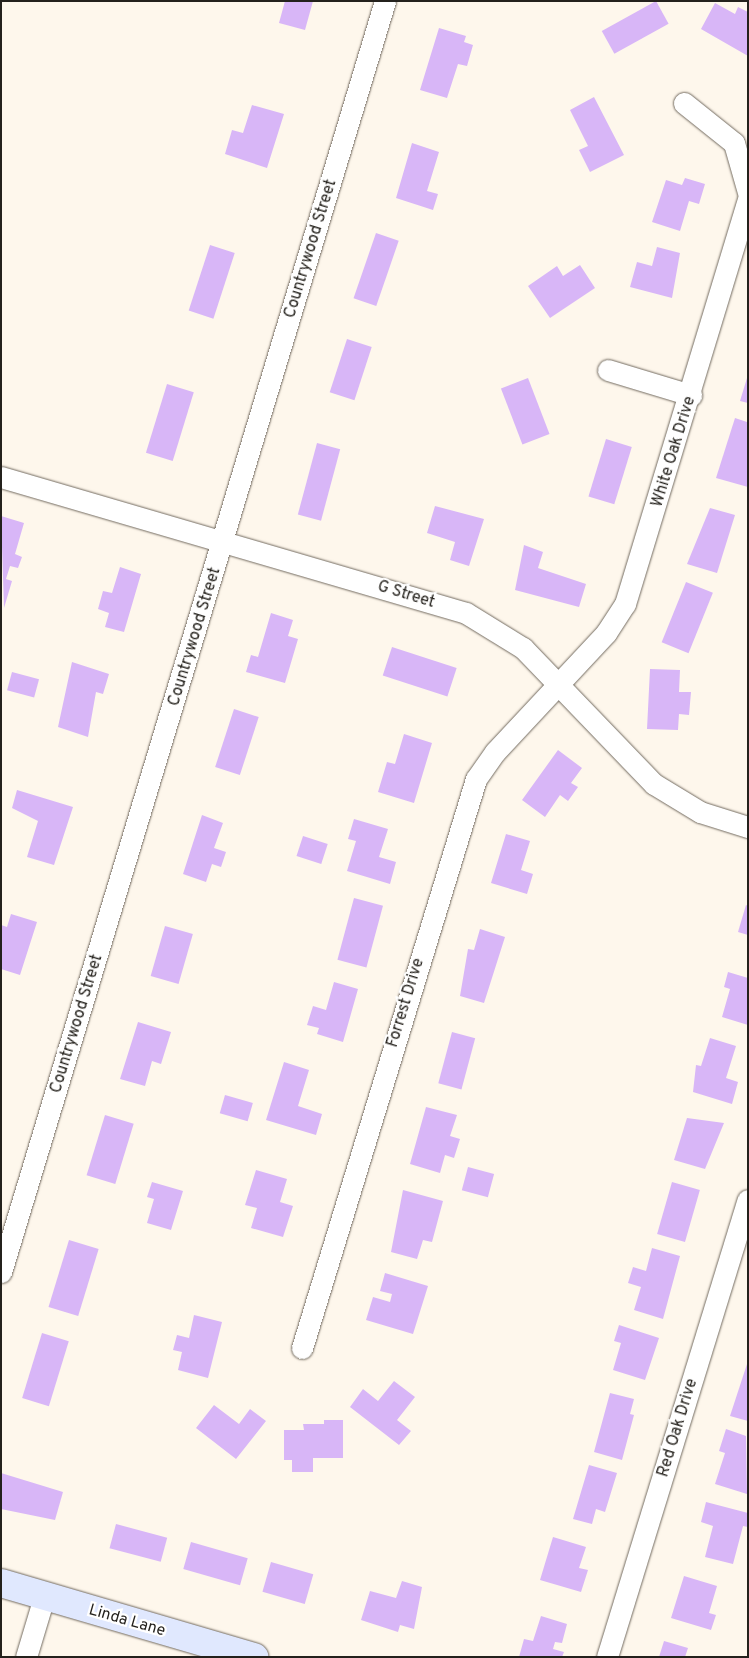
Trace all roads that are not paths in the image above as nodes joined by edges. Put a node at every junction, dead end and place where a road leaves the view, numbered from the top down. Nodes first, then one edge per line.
1 (385, 1) edge
2 (684, 103) dead end
3 (748, 192) edge
4 (748, 198) edge
5 (608, 370) dead end
6 (691, 395) junction
7 (1, 477) edge
8 (224, 540) junction
9 (559, 685) junction
10 (748, 827) edge
11 (748, 1200) edge
12 (1, 1272) edge
13 (302, 1348) dead end
14 (1, 1582) edge
15 (44, 1597) junction
16 (26, 1657) edge
17 (254, 1657) edge
18 (608, 1657) edge

1 - 8 street, Countrywood Street
2 - 3 street
4 - 6 street, White Oak Drive
5 - 6 street
6 - 9 street, White Oak Drive
7 - 8 street, G Street
8 - 9 street, G Street
8 - 12 street, Countrywood Street
9 - 10 street, G Street
9 - 13 street, Forrest Drive
11 - 18 street, Red Oak Drive
14 - 15 street, Linda Lane
15 - 16 street
15 - 17 street, Linda Lane

